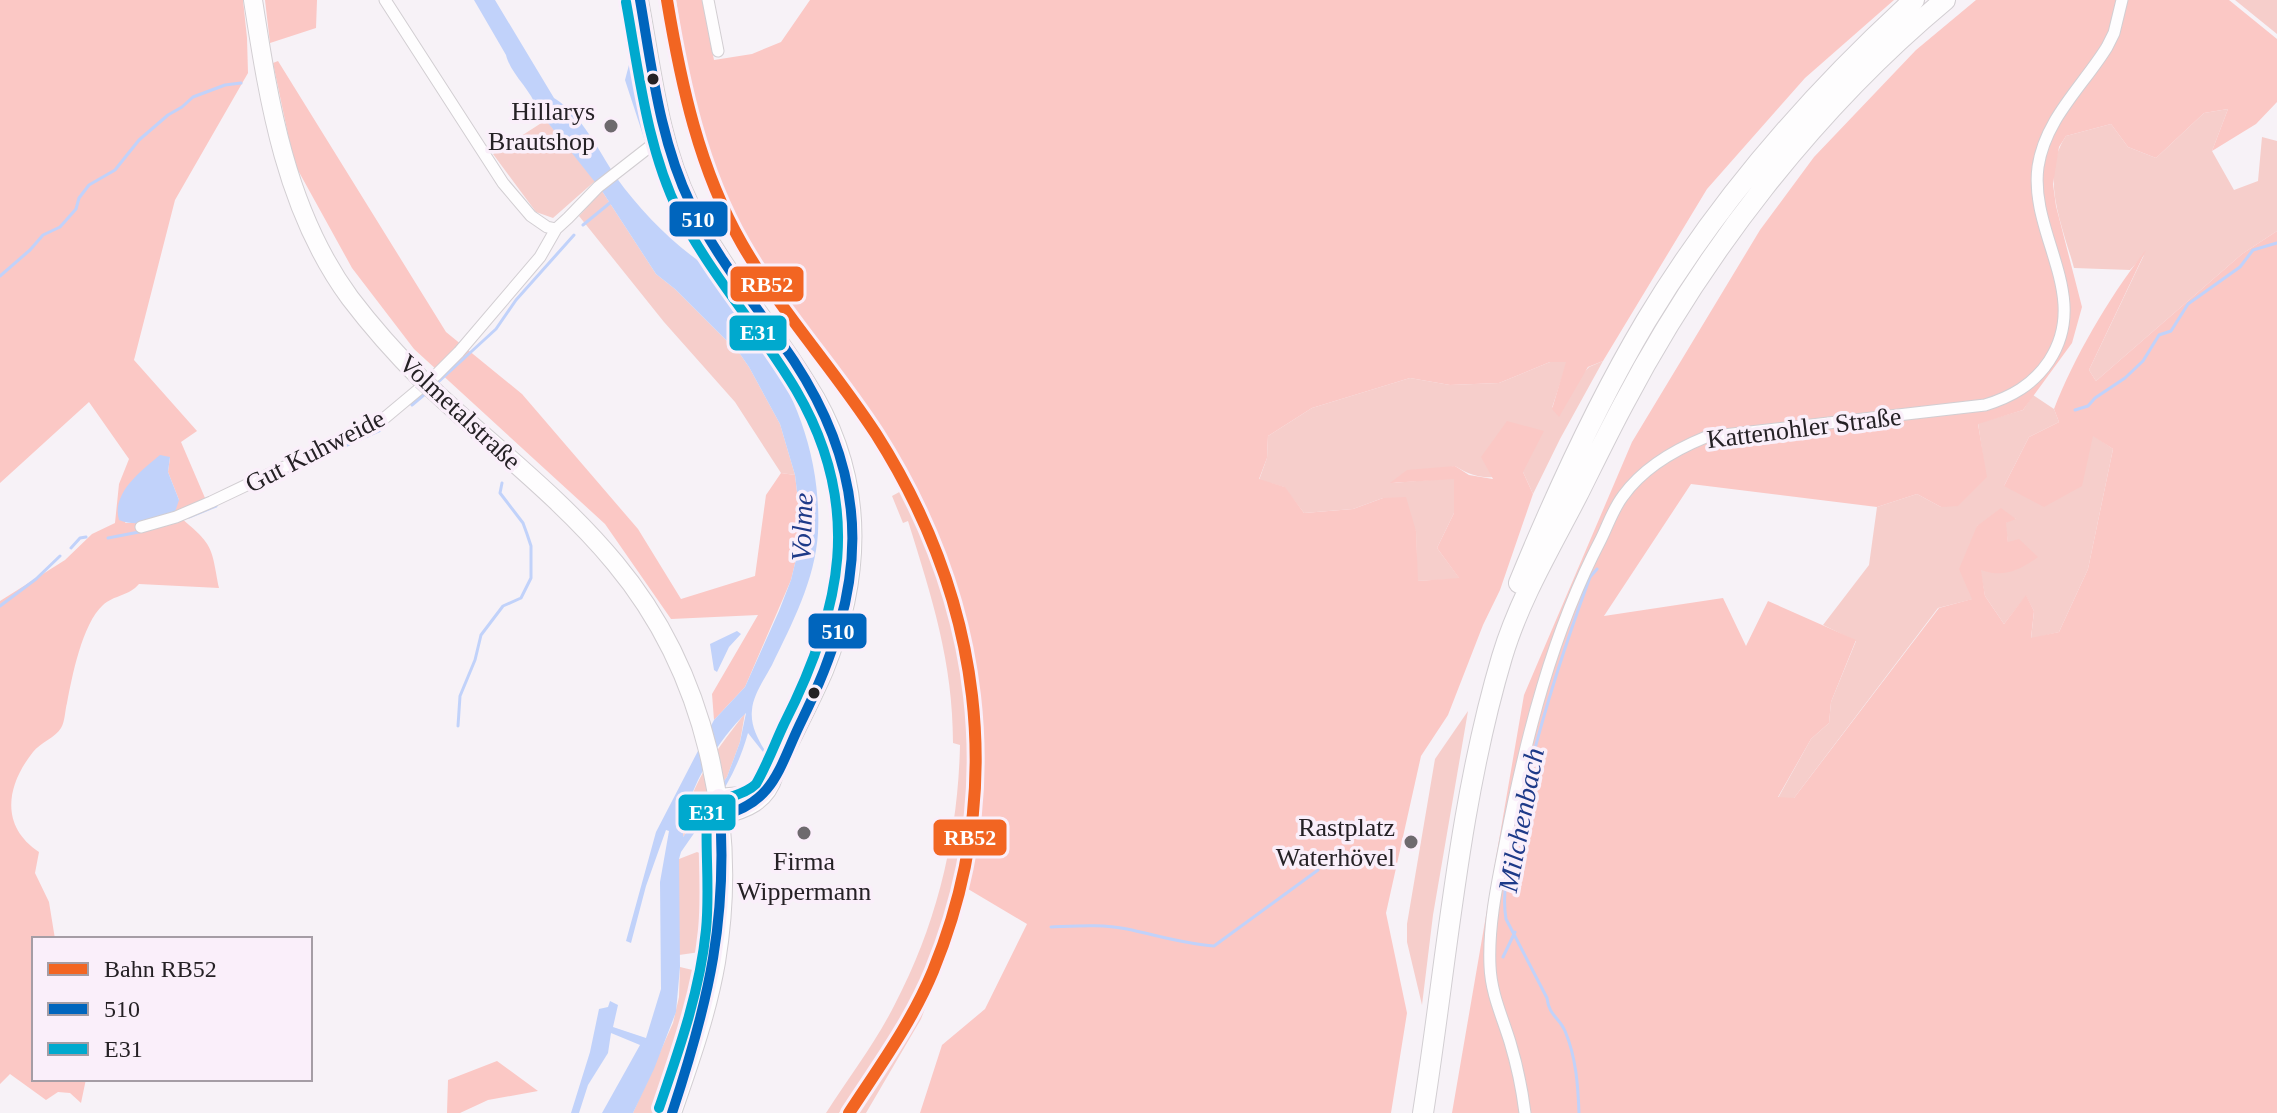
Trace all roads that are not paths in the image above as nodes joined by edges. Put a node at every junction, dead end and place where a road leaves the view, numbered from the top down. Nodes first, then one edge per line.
1 (385, 0) edge
2 (640, 0) edge
3 (708, 0) edge
4 (1914, 0) edge
5 (1945, 0) edge
6 (2122, 0) edge
7 (254, 7) edge
8 (718, 51) dead end
9 (662, 140) junction
10 (556, 229) junction
11 (1568, 493) junction
12 (1551, 526) junction
13 (141, 527) dead end
14 (720, 806) junction
15 (672, 1113) edge
16 (1413, 1113) edge
17 (1423, 1113) edge
18 (1525, 1113) edge

1 - 10 street
2 - 9 street
3 - 8 street
4 - 11 highway
5 - 11 highway
6 - 18 street, Kattenohler Straße
7 - 14 main road, Volmetalstraße
9 - 10 street, Gut Kuhweide
9 - 14 street
10 - 13 street, Gut Kuhweide
11 - 12 highway
12 - 16 highway
12 - 17 highway
14 - 15 main road, Volmetalstraße

